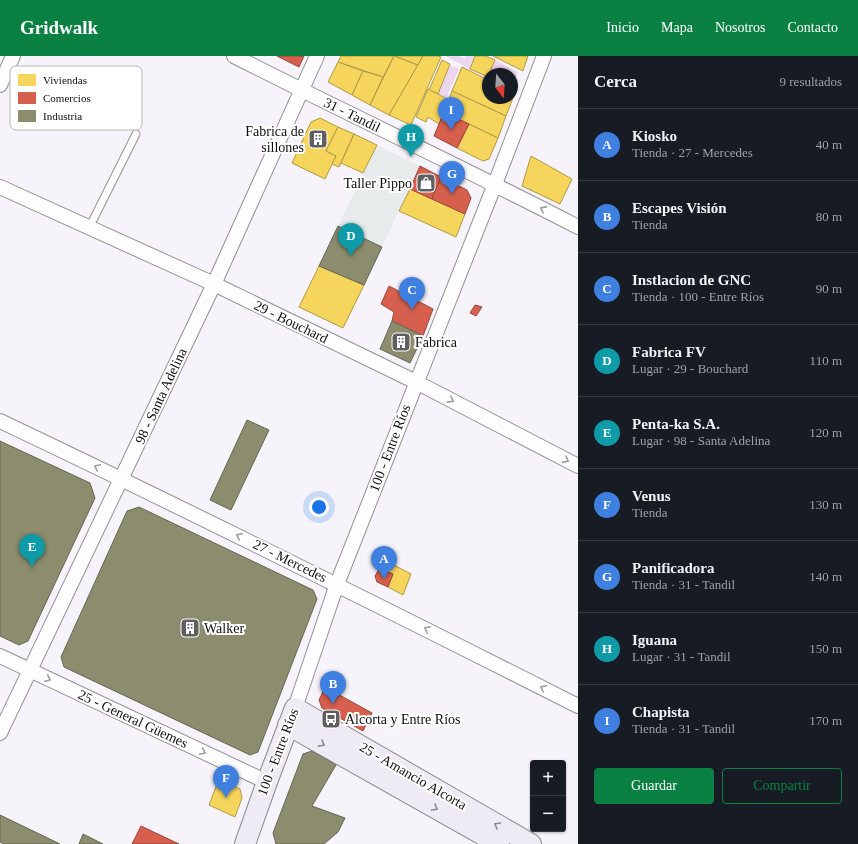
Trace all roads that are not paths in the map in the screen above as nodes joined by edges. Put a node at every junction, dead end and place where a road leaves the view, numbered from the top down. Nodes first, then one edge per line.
1 (13, 56) edge
2 (234, 56) edge
3 (317, 56) edge
4 (544, 56) edge
5 (0, 85) edge
6 (302, 90) junction
7 (136, 134) dead end
8 (495, 184) junction
9 (0, 187) edge
10 (578, 227) edge
11 (89, 228) junction
12 (214, 284) junction
13 (416, 382) junction
14 (0, 421) edge
15 (578, 466) edge
16 (121, 478) junction
17 (337, 584) junction
18 (0, 656) edge
19 (30, 670) junction
20 (578, 706) edge
21 (292, 716) junction
22 (0, 733) edge
23 (266, 782) junction
24 (245, 844) edge
25 (499, 844) edge
26 (531, 844) edge

1 - 5 street
2 - 6 street, 31 - Tandil
3 - 6 street, 98 - Santa Adelina
4 - 8 street, 100 - Entre Ríos
6 - 8 street, 31 - Tandil
6 - 12 street, 98 - Santa Adelina
7 - 11 lane
10 -> 8 street, 31 - Tandil
8 - 13 street, 100 - Entre Ríos
9 - 11 street, 29 - Bouchard
11 - 12 street, 29 - Bouchard
12 - 13 street, 29 - Bouchard
12 - 16 street, 98 - Santa Adelina
13 -> 15 street, 29 - Bouchard
13 - 17 street, 100 - Entre Ríos
16 -> 14 street, 27 - Mercedes
17 -> 16 street, 27 - Mercedes
16 - 19 street, 98 - Santa Adelina
20 -> 17 street, 27 - Mercedes
17 - 21 street, 100 - Entre Ríos
18 - 19 street, 25 - General Güemes
19 - 22 street, 98 - Santa Adelina
19 -> 23 street, 25 - General Güemes
21 - 23 main road, 100 - Entre Ríos
21 -> 25 main road
26 -> 21 main road, 25 - Amancio Alcorta
23 - 24 main road, 100 - Entre Ríos

